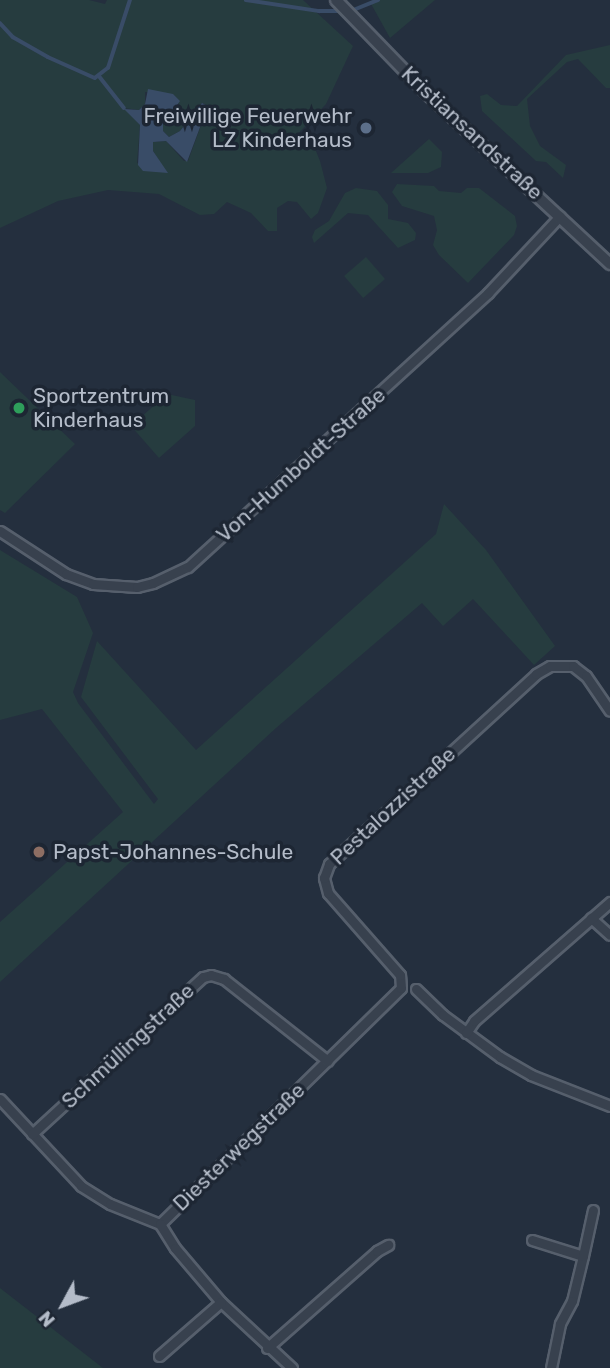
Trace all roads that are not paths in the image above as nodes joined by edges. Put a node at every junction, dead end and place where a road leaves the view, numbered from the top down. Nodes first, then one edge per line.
1 (337, 1) edge
2 (559, 216) junction
3 (610, 264) edge
4 (0, 531) edge
5 (610, 711) edge
6 (610, 902) edge
7 (591, 918) junction
8 (610, 935) edge
9 (402, 981) joint
10 (416, 989) dead end
11 (466, 1033) junction
12 (328, 1060) junction
13 (0, 1099) edge
14 (610, 1106) edge
15 (32, 1134) junction
16 (593, 1210) dead end
17 (160, 1224) junction
18 (532, 1240) dead end
19 (388, 1245) dead end
20 (583, 1256) junction
21 (221, 1302) junction
22 (267, 1348) junction
23 (159, 1356) dead end
24 (292, 1368) edge
25 (551, 1368) edge

1 - 2 street, Kristiansandstraße
2 - 3 street, Kristiansandstraße
2 - 4 street, Von-Humboldt-Straße
5 - 9 street, Pestalozzistraße
6 - 7 street
7 - 8 street
7 - 11 street
9 - 12 street, Diesterwegstraße
10 - 11 street
11 - 14 street
12 - 15 street, Schmüllingstraße
12 - 17 street, Diesterwegstraße
13 - 15 street, Diesterwegstraße
15 - 17 street, Diesterwegstraße
16 - 20 street
17 - 21 street
18 - 20 street
19 - 22 street
20 - 25 street
21 - 22 street
21 - 23 street
22 - 24 street

